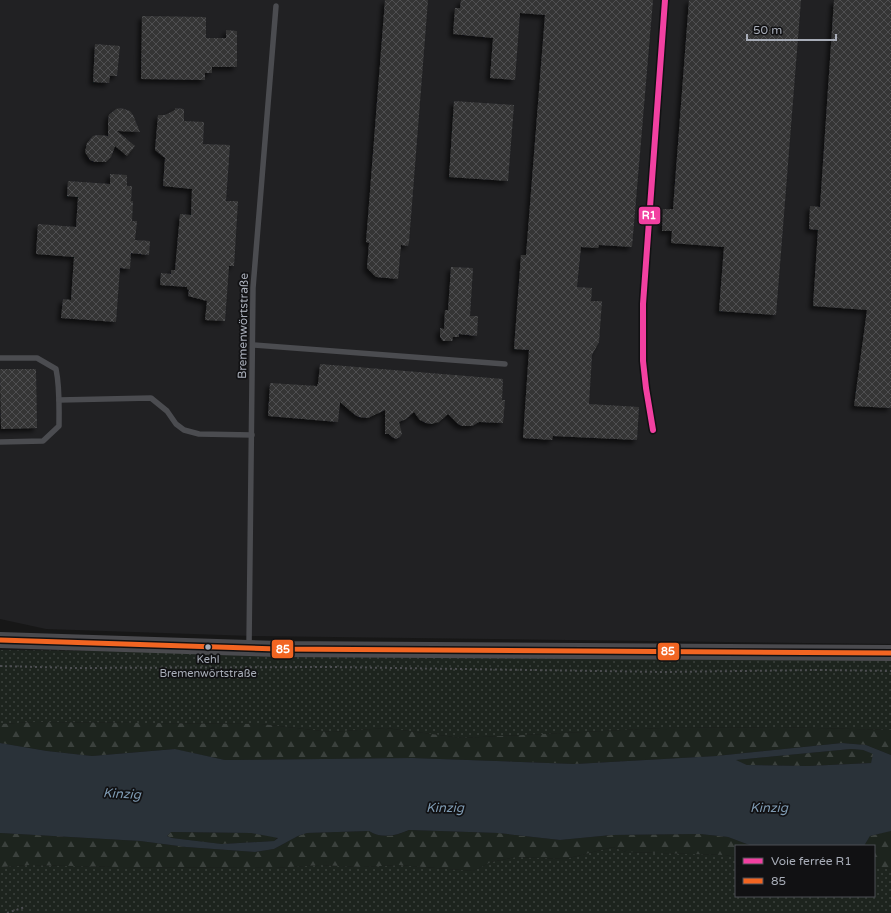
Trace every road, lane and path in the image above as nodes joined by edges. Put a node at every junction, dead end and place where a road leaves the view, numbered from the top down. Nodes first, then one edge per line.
1 (276, 6) dead end
2 (253, 345) junction
3 (0, 358) edge
4 (505, 364) dead end
5 (59, 400) junction
6 (252, 435) junction
7 (0, 442) edge
8 (0, 629) edge
9 (0, 640) edge
10 (40, 641) junction
11 (249, 647) junction
12 (891, 653) edge
13 (0, 666) edge
14 (891, 671) edge
15 (25, 907) dead end
16 (7, 913) edge

1 - 2 lane, Bremenwörtstraße
2 - 4 lane
2 - 6 lane, Bremenwörtstraße
3 - 5 lane
5 - 6 lane
5 - 7 lane
6 - 11 lane, Bremenwörtstraße
8 - 10 street
9 - 10 street
10 - 11 street
11 - 12 street
13 - 14 path
15 - 16 path

